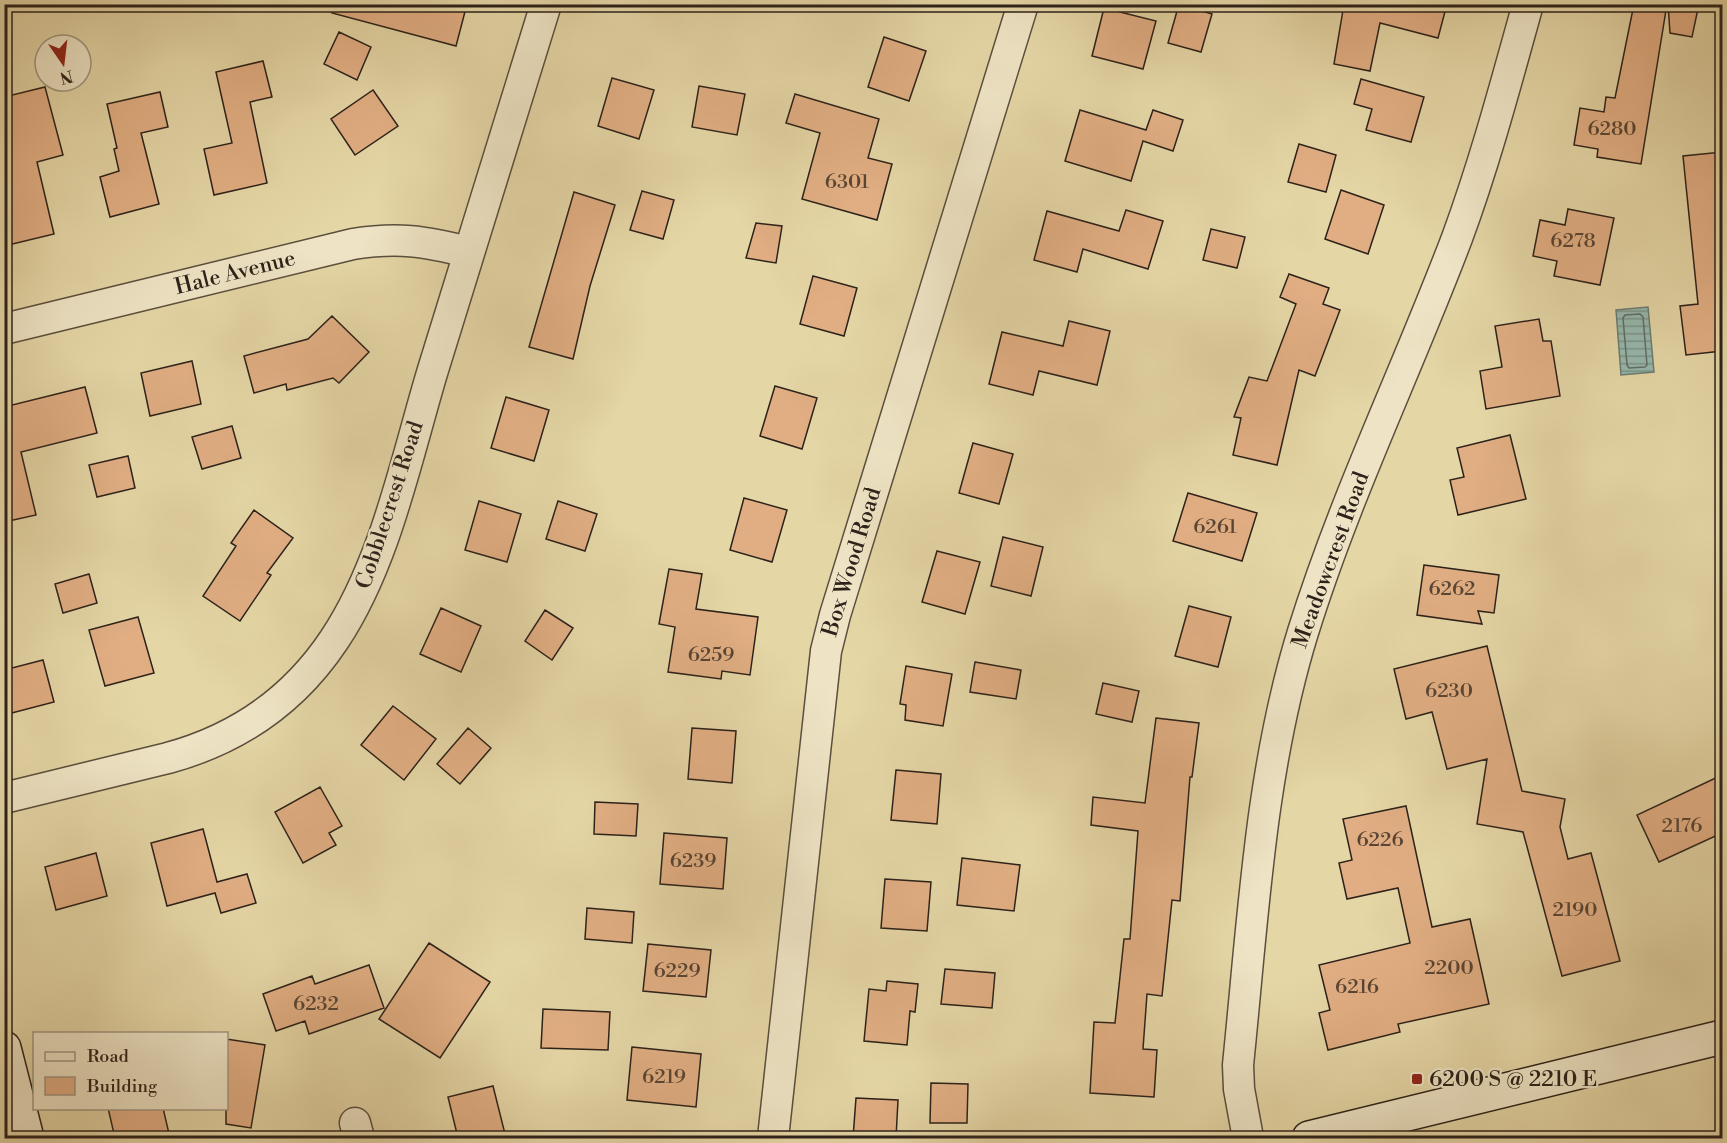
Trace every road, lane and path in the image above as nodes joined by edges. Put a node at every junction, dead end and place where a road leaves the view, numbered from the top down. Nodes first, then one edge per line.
1 (546, 4) edge
2 (1023, 4) edge
3 (1528, 4) edge
4 (468, 252) junction
5 (4, 329) edge
6 (4, 798) edge
7 (1722, 1037) edge
8 (4, 1048) edge
9 (27, 1138) edge
10 (772, 1138) edge
11 (1248, 1138) edge
12 (1309, 1138) edge

1 - 4 street, Cobblecrest Road
2 - 10 street, Box Wood Road
3 - 11 street, Meadowcrest Road
4 - 5 street, Hale Avenue
4 - 6 street, Cobblecrest Road
7 - 12 main road
8 - 9 main road

